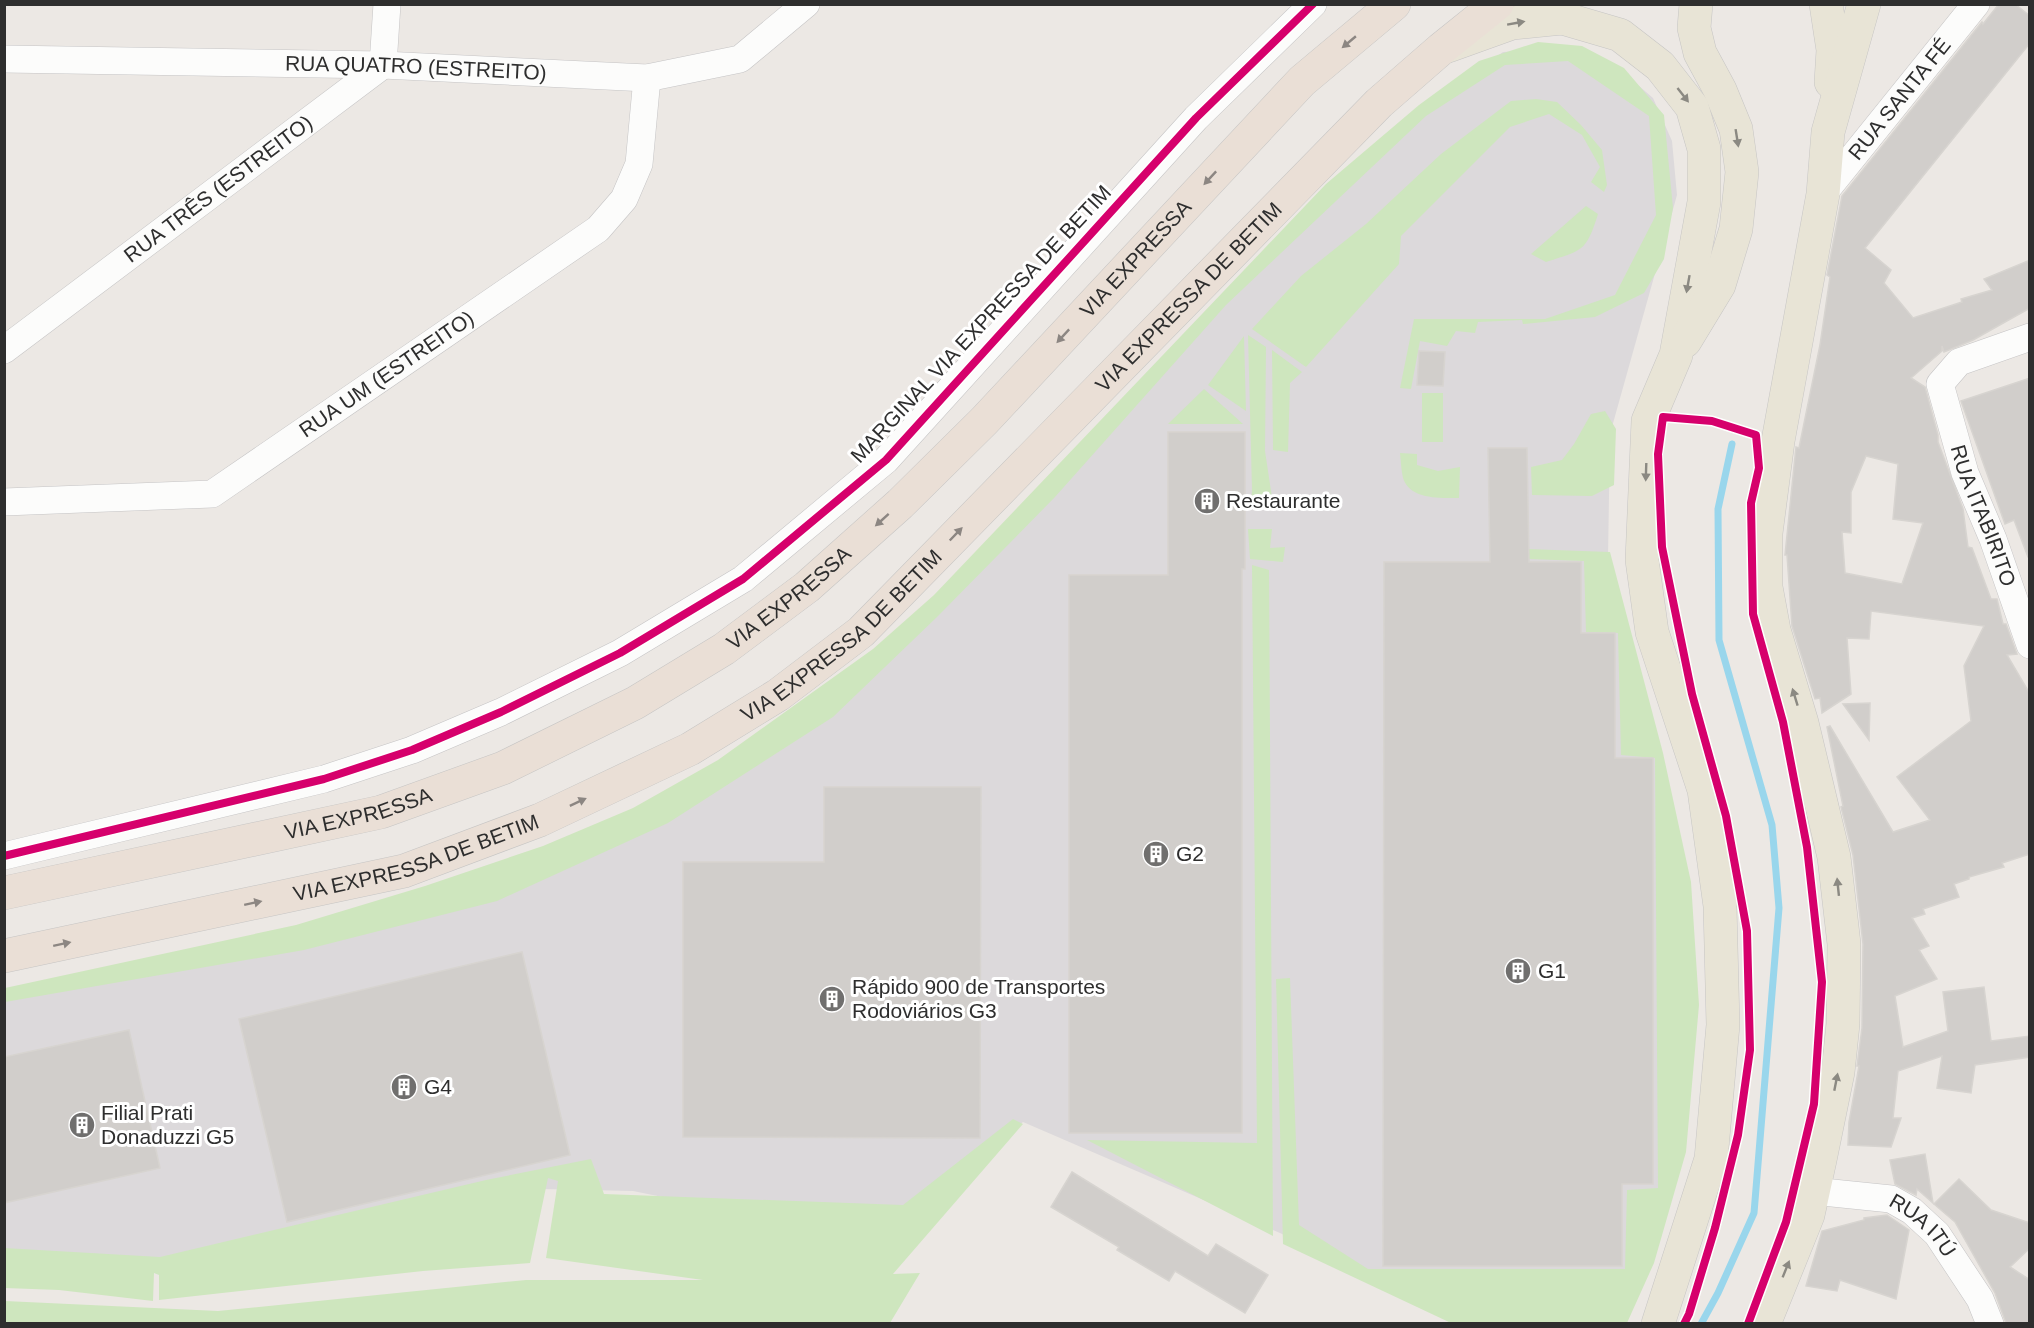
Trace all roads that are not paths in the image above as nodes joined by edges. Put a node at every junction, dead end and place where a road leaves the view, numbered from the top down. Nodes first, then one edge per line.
1 (387, 4) edge
2 (806, 4) edge
3 (1313, 4) edge
4 (1394, 4) edge
5 (1497, 4) edge
6 (1696, 4) edge
7 (1826, 4) edge
8 (1864, 4) edge
9 (1976, 4) edge
10 (1441, 49) junction
11 (4, 59) edge
12 (383, 65) junction
13 (647, 78) junction
14 (1828, 132) junction
15 (1823, 194) junction
16 (2030, 337) edge
17 (4, 350) edge
18 (1676, 355) junction
19 (4, 502) edge
20 (2023, 603) edge
21 (2030, 645) edge
22 (4, 856) edge
23 (4, 893) edge
24 (4, 956) edge
25 (1813, 1191) junction
26 (1658, 1323) edge
27 (1764, 1323) edge
28 (1990, 1323) edge

1 - 12 street
2 - 13 street, RUA QUATRO (ESTREITO)
3 - 22 street, MARGINAL VIA EXPRESSA DE BETIM
4 -> 23 highway, VIA EXPRESSA
5 - 10 highway, VIA EXPRESSA DE BETIM
6 -> 18 main road
7 - 14 main road
8 - 14 main road
9 - 15 street, RUA SANTA FÉ
10 -> 18 main road
24 -> 10 highway, VIA EXPRESSA DE BETIM
11 - 12 street, RUA QUATRO (ESTREITO)
12 - 13 street, RUA QUATRO (ESTREITO)
12 - 17 street, RUA TRÊS (ESTREITO)
13 - 19 street, RUA UM (ESTREITO)
14 - 15 main road
25 -> 15 main road
16 - 20 street, RUA ITABIRITO
18 -> 26 main road
20 - 21 street, RUA ITABIRITO
27 -> 25 main road
25 - 28 street, RUA ITÚ

